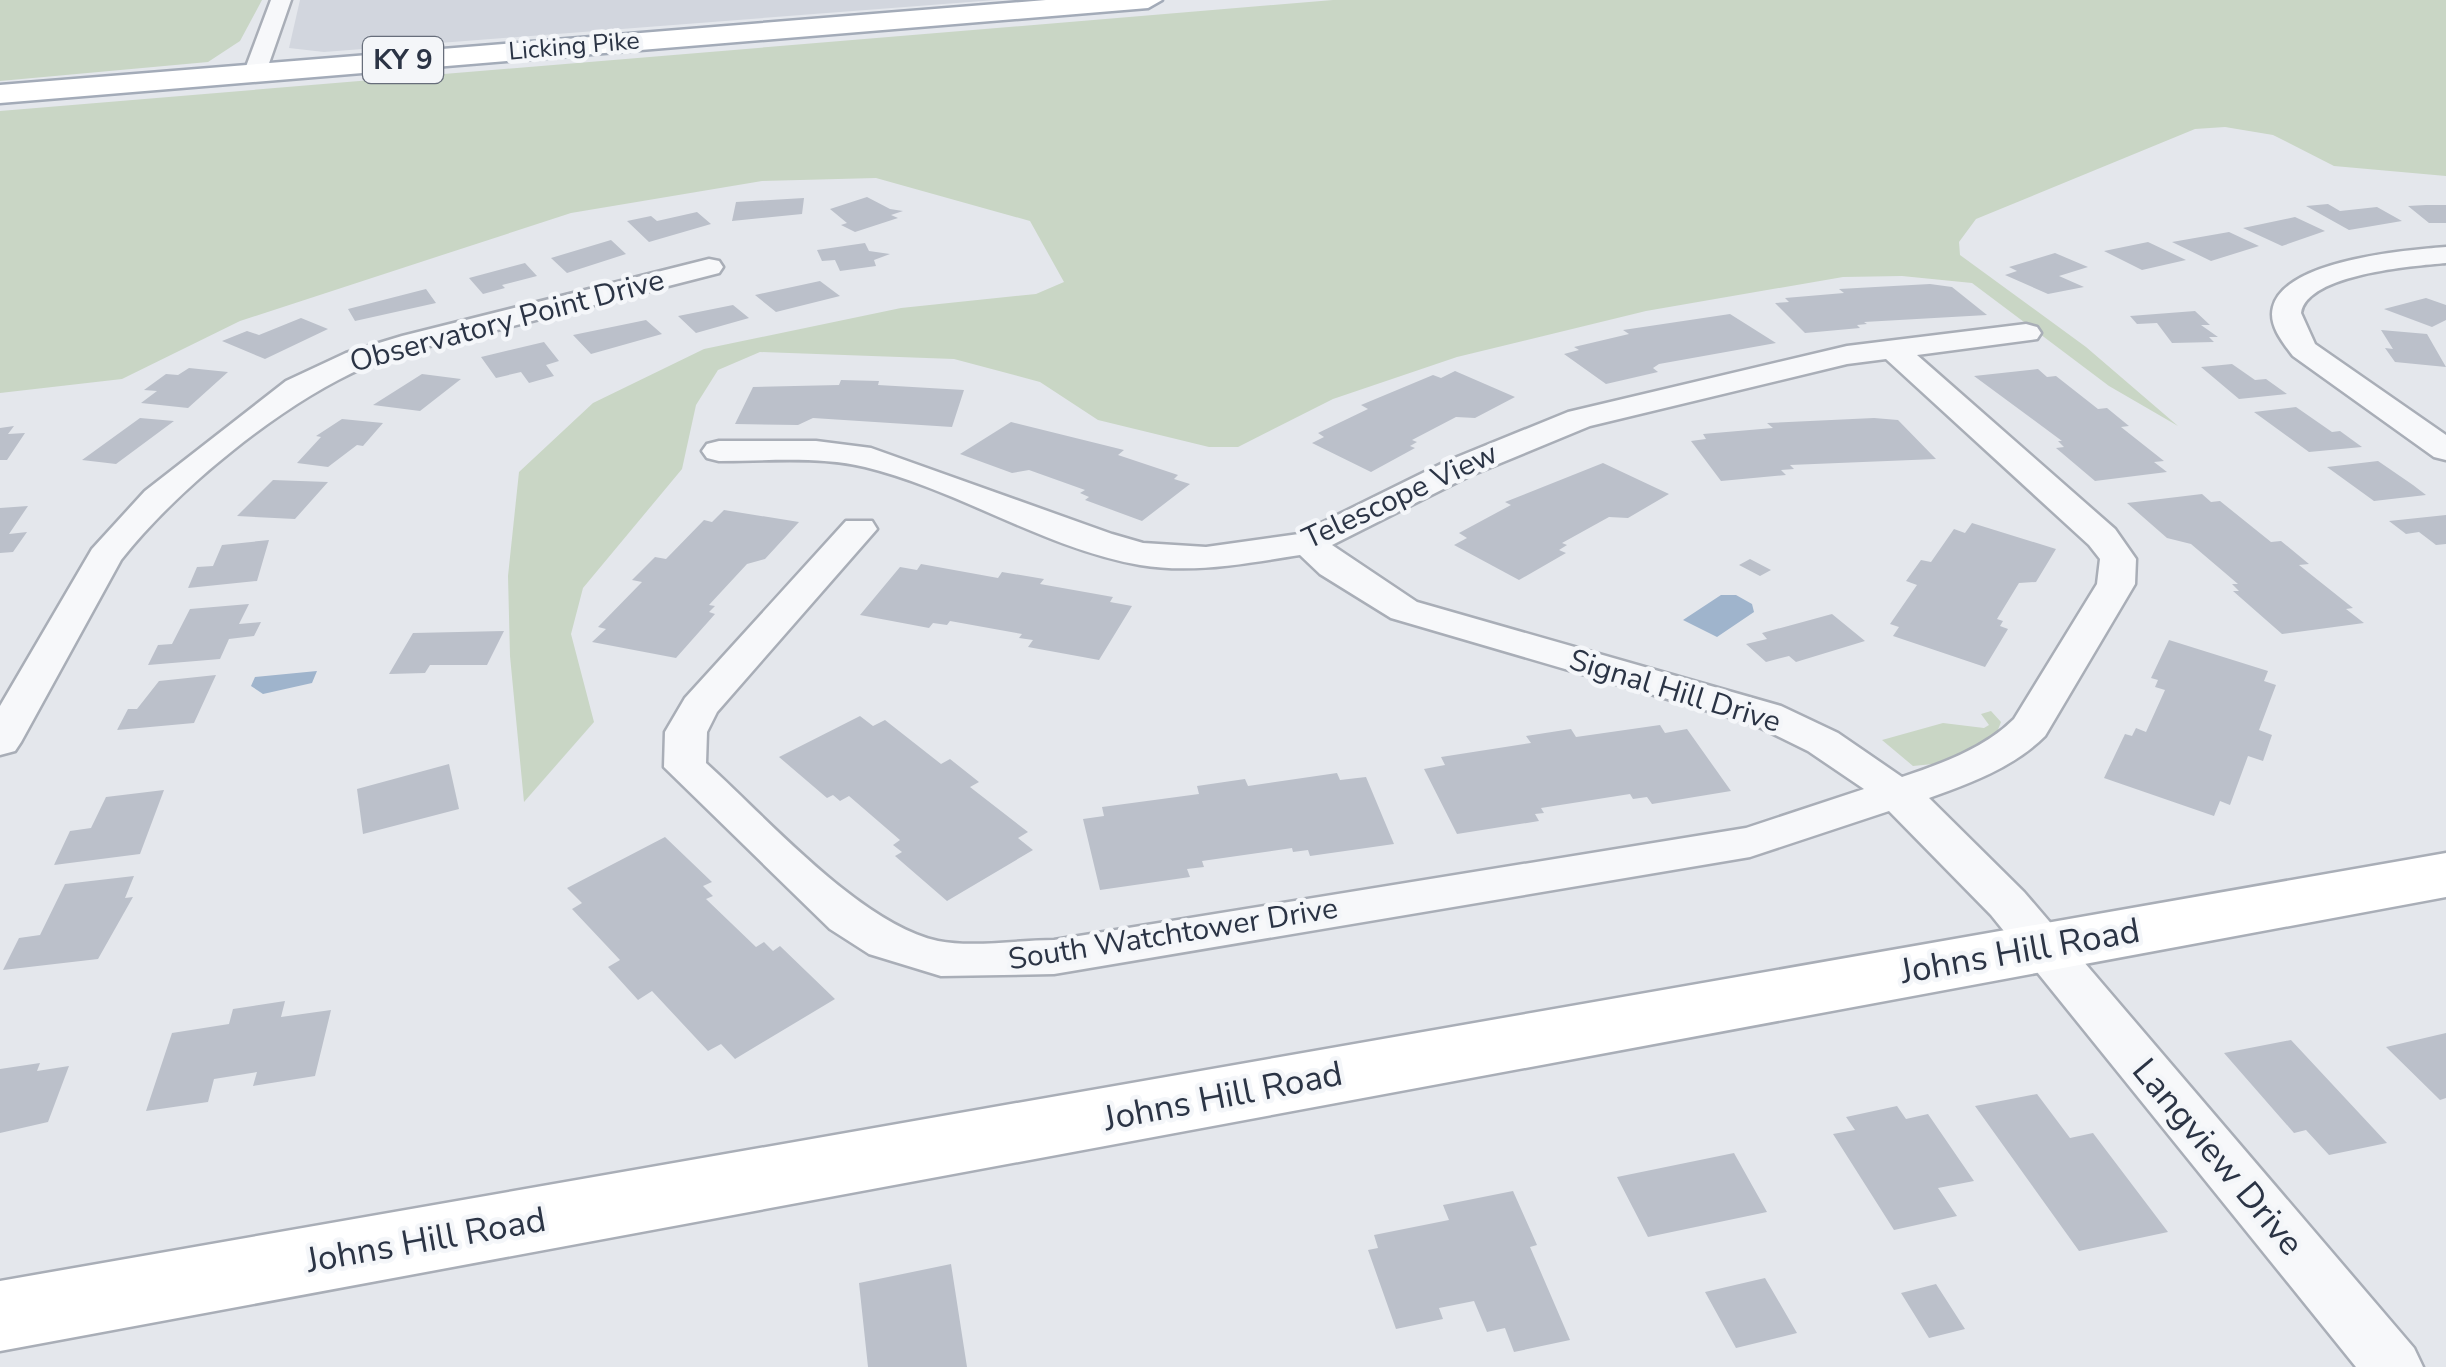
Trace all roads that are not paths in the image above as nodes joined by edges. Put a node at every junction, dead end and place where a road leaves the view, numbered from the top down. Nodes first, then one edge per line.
1 (282, 0) edge
2 (1148, 0) edge
3 (255, 72) junction
4 (0, 94) edge
5 (2446, 255) edge
6 (710, 267) dead end
7 (2026, 333) dead end
8 (1891, 348) junction
9 (2446, 450) edge
10 (719, 451) dead end
11 (860, 529) dead end
12 (1308, 543) junction
13 (0, 742) edge
14 (1900, 792) junction
15 (2446, 875) edge
16 (2044, 947) junction
17 (0, 1316) edge
18 (2392, 1367) edge

1 - 3 street
2 - 3 main road, Licking Pike / KY 9
3 - 4 main road, Licking Pike / KY 9
5 - 9 street
6 - 13 street, Observatory Point Drive
7 - 8 street, Telescope View
8 - 12 street, Telescope View
8 - 14 street
10 - 12 street, Telescope View
11 - 14 street, South Watchtower Drive
12 - 14 street, Signal Hill Drive
14 - 16 street, Signal Hill Drive
15 - 16 main road, Johns Hill Road
16 - 17 main road, Johns Hill Road
16 - 18 street, Langview Drive

